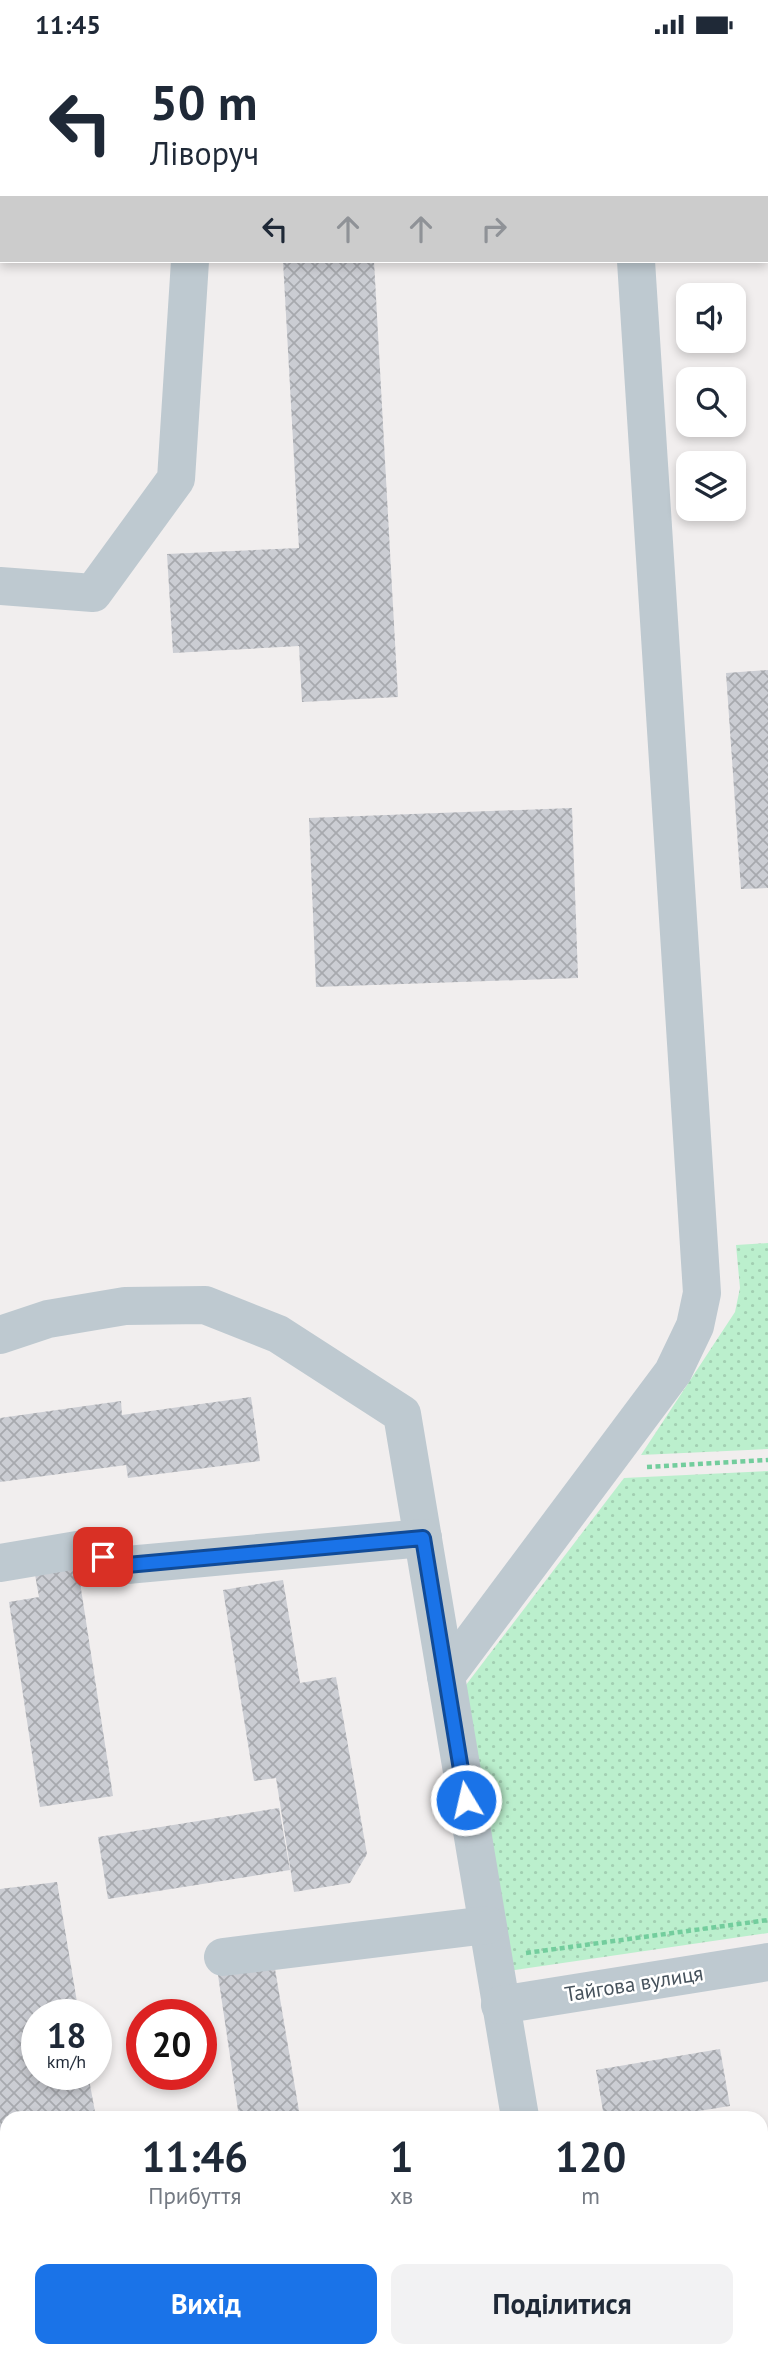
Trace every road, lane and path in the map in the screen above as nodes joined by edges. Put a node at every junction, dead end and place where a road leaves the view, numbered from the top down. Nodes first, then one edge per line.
1 (190, 263) edge
2 (636, 263) edge
3 (0, 586) edge
4 (0, 1335) edge
5 (768, 1460) edge
6 (600, 1469) junction
7 (423, 1538) junction
8 (0, 1563) edge
9 (446, 1676) junction
10 (768, 1920) edge
11 (490, 1942) junction
12 (223, 1957) dead end
13 (768, 1962) edge
14 (500, 2005) junction
15 (519, 2111) edge

1 - 3 street
2 - 6 street
4 - 7 street
5 - 6 path
6 - 9 street
7 - 8 street
7 - 9 street
9 - 11 street
10 - 11 path
11 - 12 street
11 - 14 street
13 - 14 street, Тайгова вулиця
14 - 15 street

